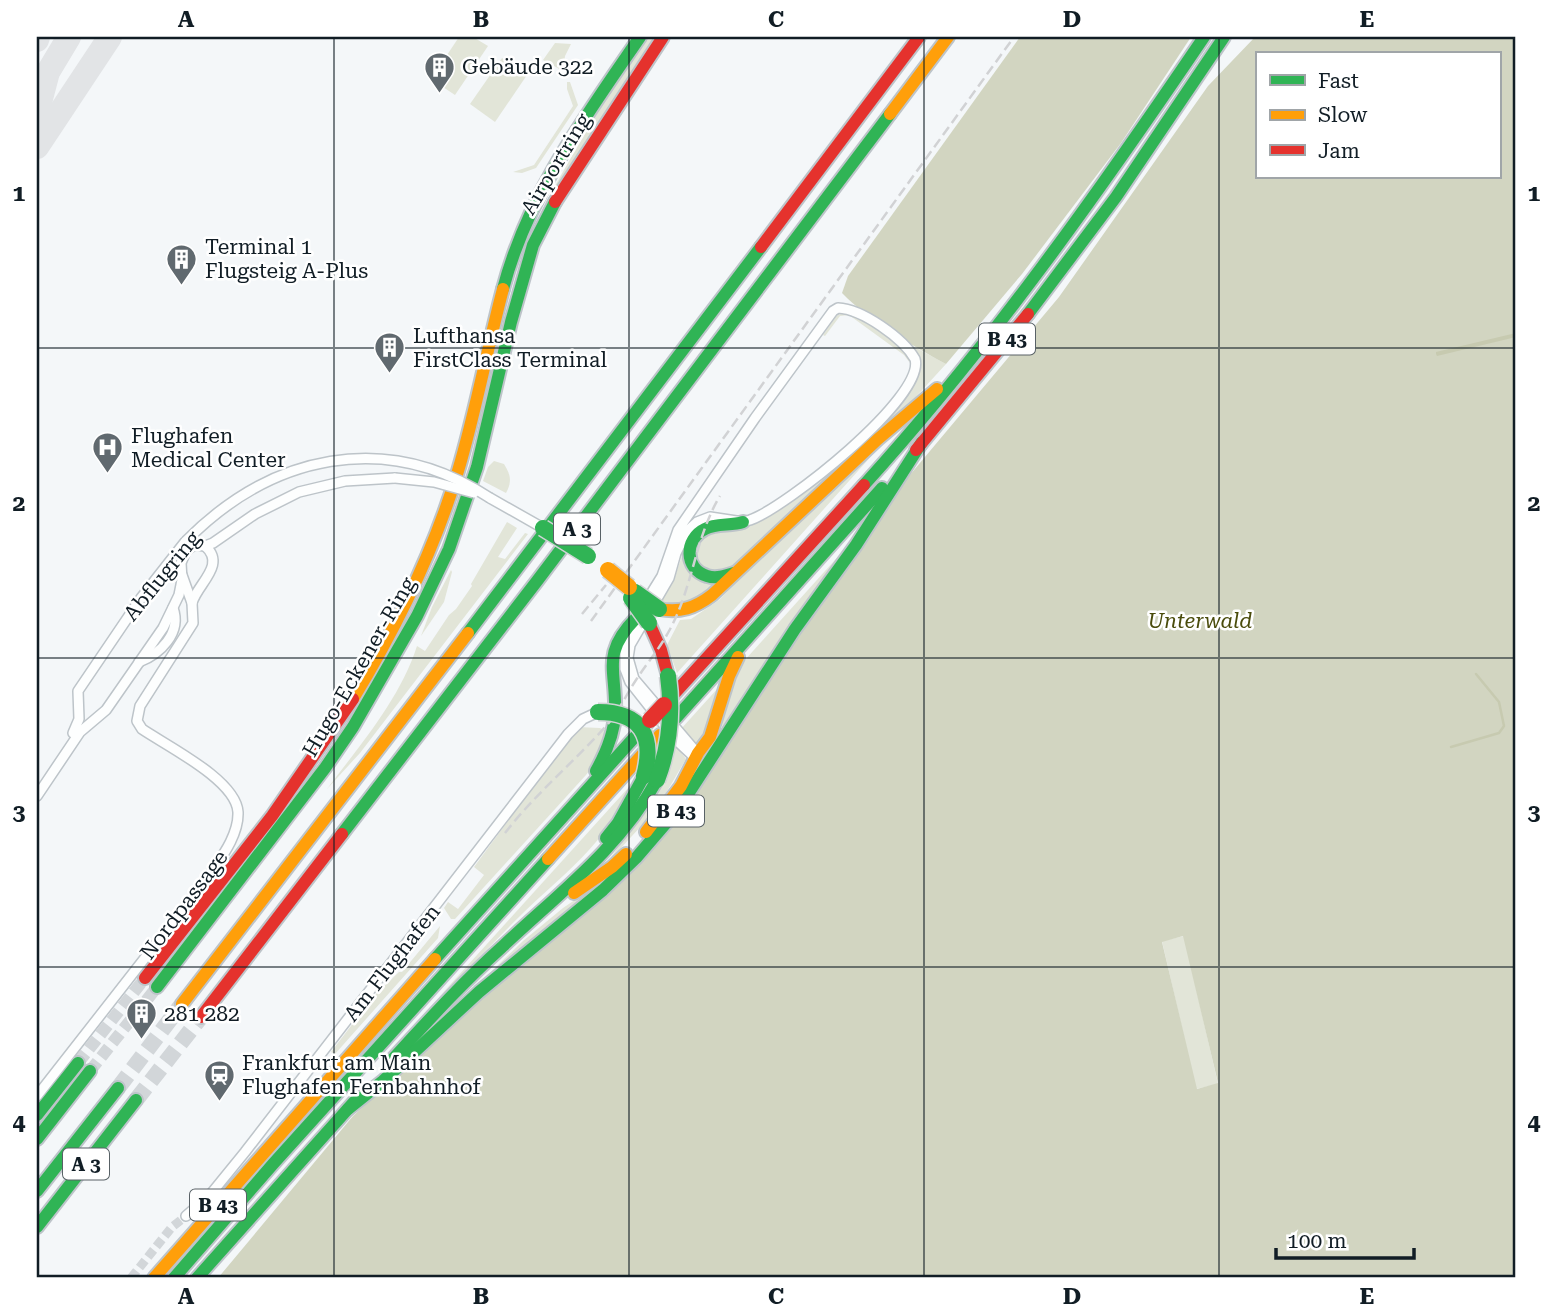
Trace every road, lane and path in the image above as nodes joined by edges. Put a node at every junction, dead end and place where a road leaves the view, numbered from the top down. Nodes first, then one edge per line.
1 (640, 37) edge
2 (663, 37) edge
3 (919, 37) edge
4 (948, 37) edge
5 (1231, 37) edge
6 (1209, 41) edge
7 (970, 360) junction
8 (922, 442) junction
9 (466, 443) joint
10 (482, 448) joint
11 (489, 498) junction
12 (743, 522) junction
13 (543, 528) joint
14 (205, 546) junction
15 (744, 565) junction
16 (182, 575) junction
17 (625, 586) junction
18 (192, 603) junction
19 (642, 621) junction
20 (754, 631) junction
21 (598, 712) joint
22 (697, 753) junction
23 (651, 778) junction
24 (37, 789) edge
25 (37, 796) edge
26 (580, 797) junction
27 (535, 917) junction
28 (182, 1004) tunnel mouth
29 (201, 1017) tunnel mouth
30 (118, 1088) tunnel mouth
31 (37, 1096) edge
32 (136, 1100) tunnel mouth
33 (348, 1109) junction
34 (37, 1115) edge
35 (37, 1139) edge
36 (37, 1191) edge
37 (186, 1216) tunnel mouth
38 (37, 1227) edge
39 (154, 1278) edge
40 (174, 1278) edge
41 (197, 1278) edge

1 - 9 main road, Airportring
2 - 10 main road, Airportring
3 - 28 main road, A 3
4 - 29 main road, A 3
5 - 6 main road
6 - 7 main road, B 43
6 - 8 main road, B 43
7 - 15 main road, B 43
7 - 26 main road, B 43, bridge
8 - 20 main road, B 43
8 - 33 main road, B 43
9 - 10 main road, Hugo-Eckener-Ring
11 - 13 street
11 - 14 street, bridge
11 - 24 street, Abflugring, bridge
12 - 15 main road
12 - 19 street
12 - 22 street
13 - 17 main road, bridge
14 - 16 street
14 - 18 street
15 - 17 main road, B 43, bridge
16 - 18 street
16 - 25 street
17 - 19 main road, B 43, bridge
18 - 31 street, Nordpassage
19 - 22 street
19 - 23 main road, B 43, bridge
19 - 26 main road
20 - 22 main road
20 - 40 main road, B 43, bridge
21 - 23 main road, bridge
21 - 37 street, Am Flughafen
22 - 27 main road
23 - 27 main road, B 43
26 - 39 main road, B 43
27 - 33 main road, B 43
30 - 36 main road, A 3
32 - 38 main road, A 3
33 - 41 main road, B 43
34 - 35 main road

